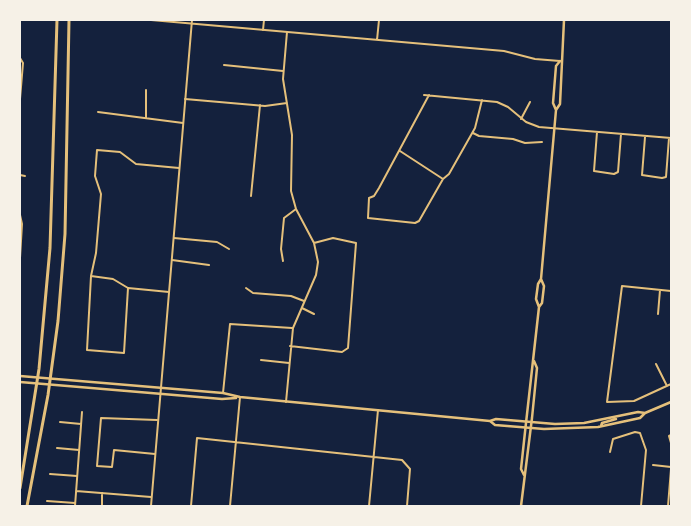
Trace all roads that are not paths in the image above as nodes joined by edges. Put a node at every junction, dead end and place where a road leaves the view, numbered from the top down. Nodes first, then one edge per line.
1 (151, 20) edge
2 (192, 20) edge
3 (264, 20) edge
4 (379, 20) edge
5 (564, 20) edge
6 (57, 22) edge
7 (69, 22) edge
8 (192, 24) junction
9 (263, 30) junction
10 (287, 32) junction
11 (377, 40) junction
12 (21, 59) edge
13 (560, 61) junction
14 (224, 66) dead end
15 (283, 71) junction
16 (146, 90) dead end
17 (424, 95) dead end
18 (429, 95) junction
19 (20, 99) edge
20 (186, 99) junction
21 (482, 100) junction
22 (530, 102) dead end
23 (286, 103) junction
24 (260, 105) junction
25 (556, 110) junction
26 (98, 112) dead end
27 (146, 118) junction
28 (521, 119) junction
29 (183, 123) junction
30 (554, 128) junction
31 (597, 132) junction
32 (473, 133) junction
33 (621, 134) junction
34 (645, 136) junction
35 (670, 138) edge
36 (542, 142) dead end
37 (400, 151) junction
38 (179, 168) junction
39 (20, 176) edge
40 (25, 176) dead end
41 (443, 178) junction
42 (251, 196) dead end
43 (296, 209) junction
44 (21, 215) edge
45 (174, 238) junction
46 (314, 243) junction
47 (229, 249) dead end
48 (20, 253) edge
49 (20, 258) edge
50 (172, 260) junction
51 (283, 261) dead end
52 (209, 265) dead end
53 (91, 276) junction
54 (542, 279) junction
55 (128, 288) junction
56 (246, 288) dead end
57 (660, 290) junction
58 (671, 291) edge
59 (169, 292) junction
60 (305, 302) junction
61 (539, 307) junction
62 (302, 308) junction
63 (314, 314) dead end
64 (658, 314) dead end
65 (293, 328) junction
66 (290, 346) junction
67 (261, 360) dead end
68 (534, 361) junction
69 (289, 363) junction
70 (656, 364) dead end
71 (20, 376) edge
72 (22, 382) edge
73 (671, 384) edge
74 (666, 386) junction
75 (161, 387) junction
76 (161, 393) junction
77 (223, 393) junction
78 (240, 397) junction
79 (286, 402) junction
80 (671, 402) edge
81 (378, 410) junction
82 (82, 412) dead end
83 (645, 413) junction
84 (619, 417) junction
85 (158, 420) junction
86 (490, 421) junction
87 (60, 422) dead end
88 (526, 422) junction
89 (532, 422) junction
90 (81, 424) junction
91 (601, 426) junction
92 (525, 428) junction
93 (531, 428) junction
94 (670, 436) edge
95 (236, 442) junction
96 (671, 443) edge
97 (57, 448) dead end
98 (79, 450) junction
99 (610, 452) dead end
100 (155, 454) junction
101 (374, 457) junction
102 (652, 465) dead end
103 (671, 468) edge
104 (50, 474) dead end
105 (524, 475) junction
106 (77, 476) junction
107 (20, 488) edge
108 (76, 491) junction
109 (102, 493) junction
110 (152, 498) junction
111 (47, 501) dead end
112 (669, 502) edge
113 (75, 504) edge
114 (26, 506) edge
115 (102, 506) edge
116 (151, 506) edge
117 (191, 506) edge
118 (230, 506) edge
119 (369, 506) edge
120 (407, 506) edge
121 (521, 506) edge
122 (641, 506) edge
123 (668, 506) edge

1 - 8 street
2 - 8 street
3 - 9 street
4 - 11 street
5 - 13 main road
6 - 107 highway
7 - 114 highway
8 - 9 street
8 - 20 street
9 - 10 street
10 - 11 street
10 - 15 street
11 - 13 street
12 - 19 street
13 - 25 main road
13 - 25 main road
14 - 15 street
15 - 23 street
16 - 27 street
17 - 18 street
18 - 21 street
18 - 37 street
20 - 24 street
20 - 29 street
21 - 28 street
21 - 32 street
22 - 28 street
23 - 24 street
23 - 43 street
24 - 42 street
25 - 30 main road
26 - 27 street
27 - 29 street
28 - 30 street
29 - 38 street
30 - 31 street
30 - 54 main road
31 - 33 street
31 - 33 street
32 - 36 street
32 - 41 street
33 - 34 street
34 - 35 street
34 - 35 street
37 - 41 street
37 - 41 street
38 - 45 street
38 - 53 street
39 - 40 street
43 - 46 street
43 - 51 street
44 - 48 street
45 - 47 street
45 - 50 street
46 - 60 street
46 - 66 street
48 - 49 street
50 - 52 street
50 - 59 street
53 - 55 street
53 - 55 street
54 - 61 main road
54 - 61 main road
55 - 59 street
56 - 60 street
57 - 58 street
57 - 64 street
57 - 74 street
59 - 75 street
60 - 62 street
61 - 68 main road
62 - 63 street
62 - 65 street
65 - 66 street
65 - 77 street
66 - 69 street
67 - 69 street
68 - 88 main road
68 - 89 main road
69 - 79 street
70 - 74 street
71 - 75 main road
72 - 76 main road
73 - 74 street
75 - 76 street
75 - 77 main road
76 - 78 main road
76 - 85 street
77 - 78 main road
78 - 79 main road
78 - 95 street
79 - 81 main road
80 - 83 main road
81 - 86 main road
81 - 101 street
82 - 90 street
83 - 84 main road
83 - 91 main road
84 - 89 main road
84 - 91 main road
85 - 100 street
85 - 100 street
86 - 88 main road
86 - 92 main road
87 - 90 street
88 - 89 main road
88 - 92 main road
89 - 93 main road
90 - 98 street
91 - 93 main road
92 - 93 main road
92 - 105 main road
93 - 105 main road
94 - 96 street
95 - 101 street
95 - 117 street
95 - 118 street
97 - 98 street
98 - 106 street
99 - 122 street
100 - 110 street
101 - 119 street
101 - 120 street
102 - 103 street
103 - 112 street
104 - 106 street
105 - 121 main road
106 - 108 street
108 - 109 street
108 - 113 street
109 - 110 street
109 - 115 street
110 - 116 street
111 - 113 street
112 - 123 street

